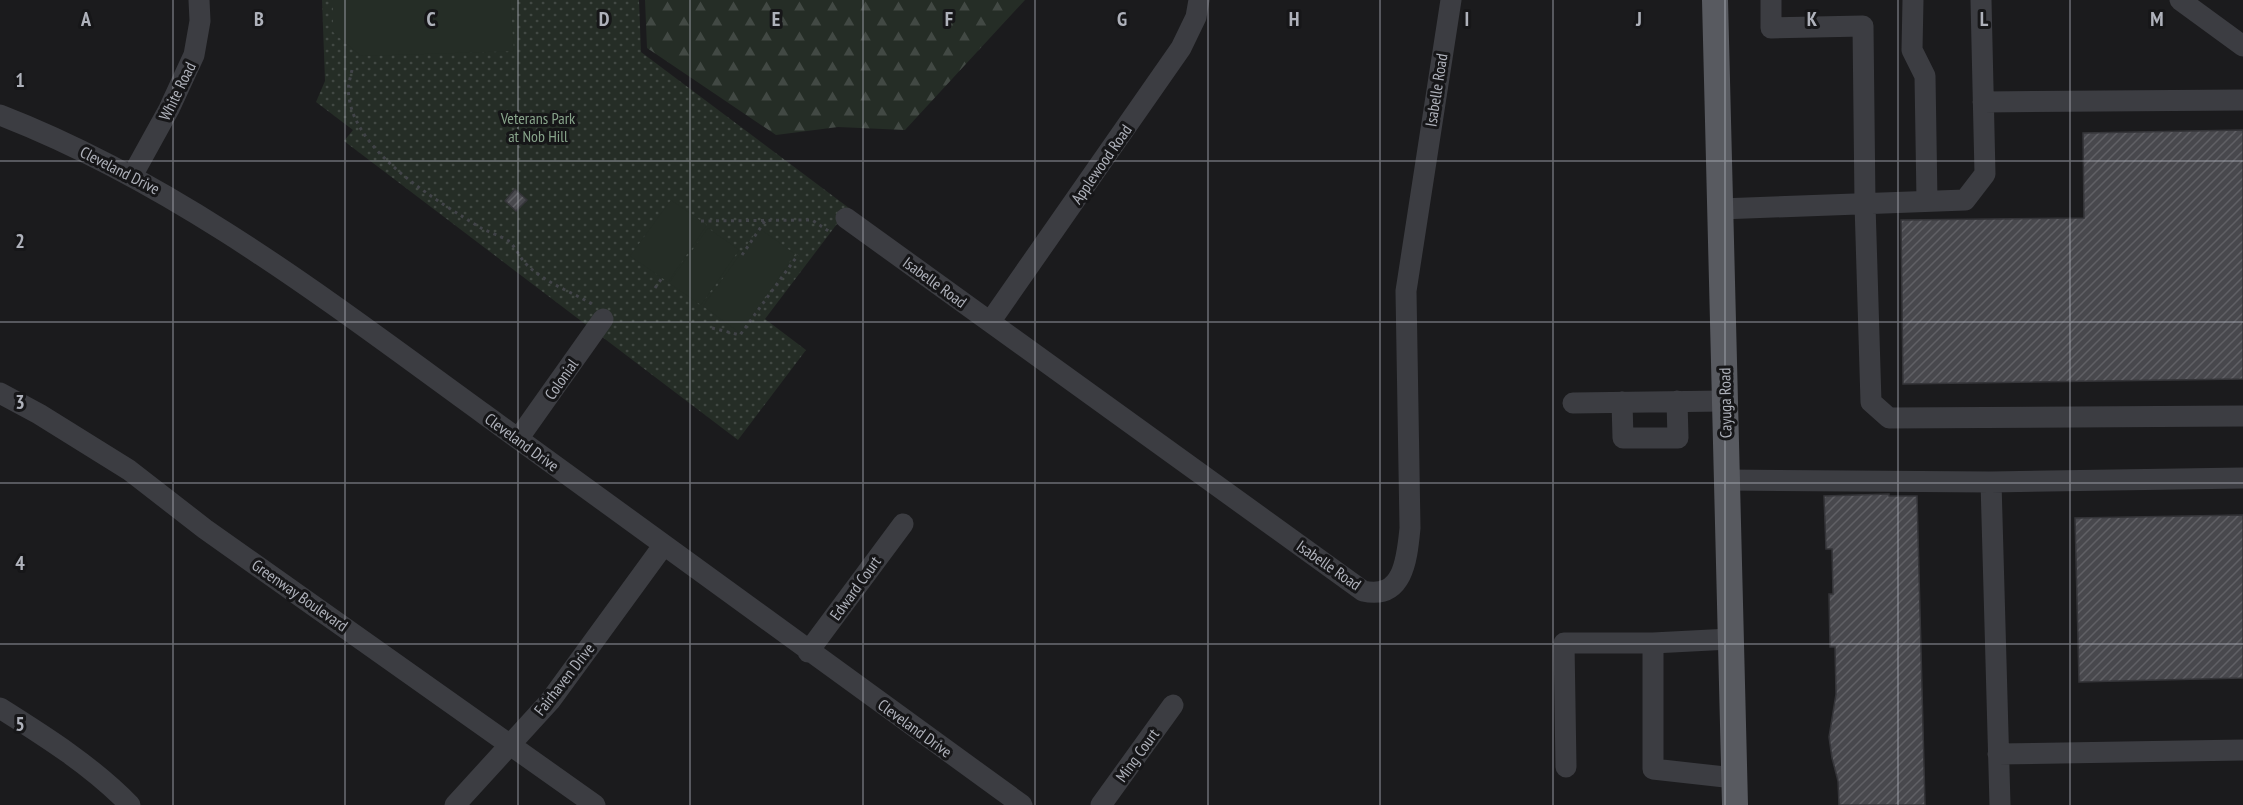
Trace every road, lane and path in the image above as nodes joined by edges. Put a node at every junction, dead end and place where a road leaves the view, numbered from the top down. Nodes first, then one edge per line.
1 (199, 0) edge
2 (1199, 0) edge
3 (1451, 0) edge
4 (1715, 0) edge
5 (1772, 0) edge
6 (1913, 0) edge
7 (1981, 0) edge
8 (2180, 0) edge
9 (2243, 46) edge
10 (352, 70) dead end
11 (2243, 100) edge
12 (1983, 102) junction
13 (0, 115) edge
14 (132, 176) junction
15 (1926, 201) junction
16 (1865, 204) junction
17 (1720, 209) junction
18 (846, 218) dead end
19 (701, 221) dead end
20 (765, 221) junction
21 (830, 232) dead end
22 (742, 255) dead end
23 (798, 255) dead end
24 (662, 278) dead end
25 (655, 288) dead end
26 (600, 313) joint
27 (990, 322) junction
28 (712, 328) dead end
29 (0, 393) edge
30 (1725, 401) junction
31 (1622, 402) junction
32 (1677, 402) junction
33 (1573, 403) dead end
34 (2243, 416) edge
35 (518, 438) junction
36 (2243, 478) edge
37 (1726, 480) junction
38 (1991, 482) junction
39 (903, 524) dead end
40 (663, 546) junction
41 (1730, 639) junction
42 (1653, 643) junction
43 (808, 652) junction
44 (1173, 705) dead end
45 (0, 708) edge
46 (510, 744) junction
47 (2243, 750) edge
48 (1998, 754) junction
49 (1566, 767) dead end
50 (1734, 778) junction
51 (130, 805) edge
52 (455, 805) edge
53 (595, 805) edge
54 (1022, 805) edge
55 (1101, 805) edge
56 (1735, 805) edge
57 (2000, 805) edge

1 - 14 street, White Road
2 - 27 street, Applewood Road
3 - 27 street, Isabelle Road
4 - 17 main road, Cayuga Road
5 - 16 street
6 - 15 street
7 - 12 street
8 - 9 street
10 - 26 path
11 - 12 street
12 - 15 street
13 - 14 street, Cleveland Drive
14 - 35 street, Cleveland Drive
15 - 16 street
16 - 17 street
16 - 34 street
17 - 30 main road, Cayuga Road
18 - 27 street, Isabelle Road
19 - 20 path
20 - 21 path
20 - 22 path
23 - 28 path
24 - 25 path
26 - 35 street, Colonial
29 - 46 street, Greenway Boulevard
30 - 32 street
30 - 37 main road, Cayuga Road
31 - 32 street
31 - 32 street
31 - 33 street
35 - 40 street, Cleveland Drive
36 - 38 street
37 - 38 street
37 - 41 main road, Cayuga Road
38 - 48 street
39 - 43 street, Edward Court
40 - 43 street, Cleveland Drive
40 - 46 street, Fairhaven Drive
41 - 42 street
41 - 50 main road, Cayuga Road
42 - 49 street
42 - 50 street
43 - 54 street, Cleveland Drive
44 - 55 street, Ming Court
45 - 51 street
46 - 52 street, Fairhaven Drive
46 - 53 street, Greenway Boulevard
47 - 48 street
48 - 57 street
50 - 56 main road, Cayuga Road

